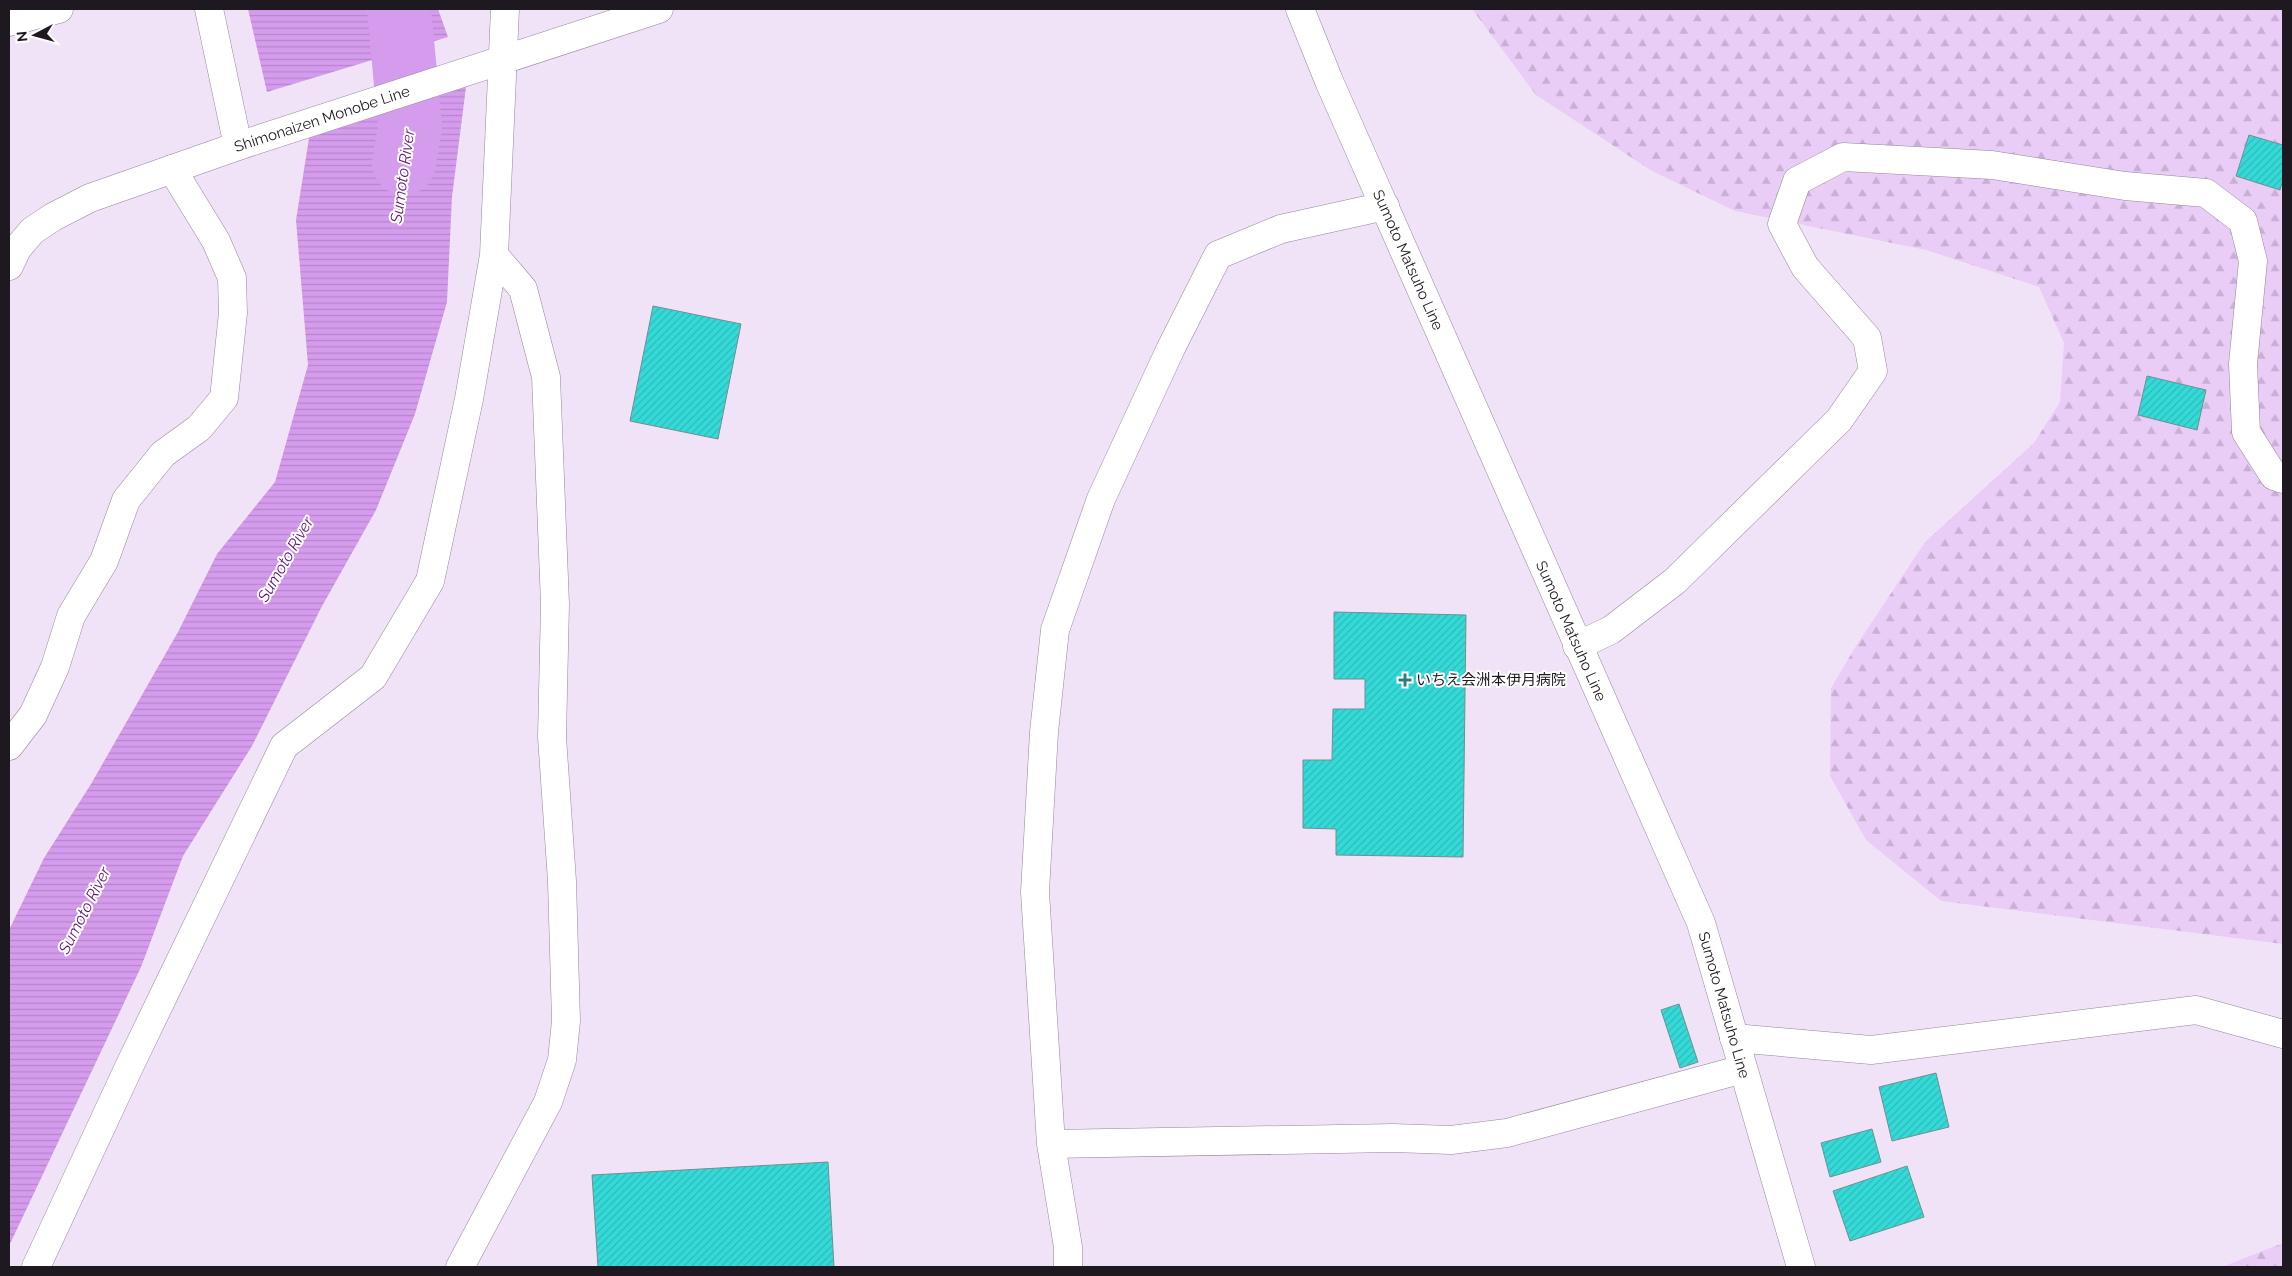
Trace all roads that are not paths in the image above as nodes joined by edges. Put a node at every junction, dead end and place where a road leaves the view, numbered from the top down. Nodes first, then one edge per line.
1 (59, 9) edge
2 (209, 9) edge
3 (659, 9) edge
4 (1300, 9) edge
5 (504, 12) edge
6 (9, 22) edge
7 (504, 58) junction
8 (238, 146) junction
9 (172, 168) junction
10 (1385, 206) junction
11 (12, 253) edge
12 (494, 254) junction
13 (2283, 479) edge
14 (1577, 646) junction
15 (9, 746) edge
16 (2283, 1034) edge
17 (1734, 1038) junction
18 (1743, 1069) junction
19 (1050, 1144) junction
20 (36, 1267) edge
21 (460, 1267) edge
22 (1068, 1267) edge
23 (1801, 1267) edge

1 - 6 street
2 - 8 street
3 - 7 street, Shimonaizen Monobe Line
4 - 10 street, Sumoto Matsuho Line
5 - 7 street
7 - 8 street, Shimonaizen Monobe Line
7 - 12 street
8 - 9 street, Shimonaizen Monobe Line
9 - 11 street, Shimonaizen Monobe Line
9 - 15 street
10 - 14 street, Sumoto Matsuho Line
10 - 19 street
12 - 20 street
12 - 21 street
13 - 14 street
14 - 17 street, Sumoto Matsuho Line
16 - 17 street
17 - 18 street, Sumoto Matsuho Line
18 - 19 street
18 - 23 street, Sumoto Matsuho Line
19 - 22 street

